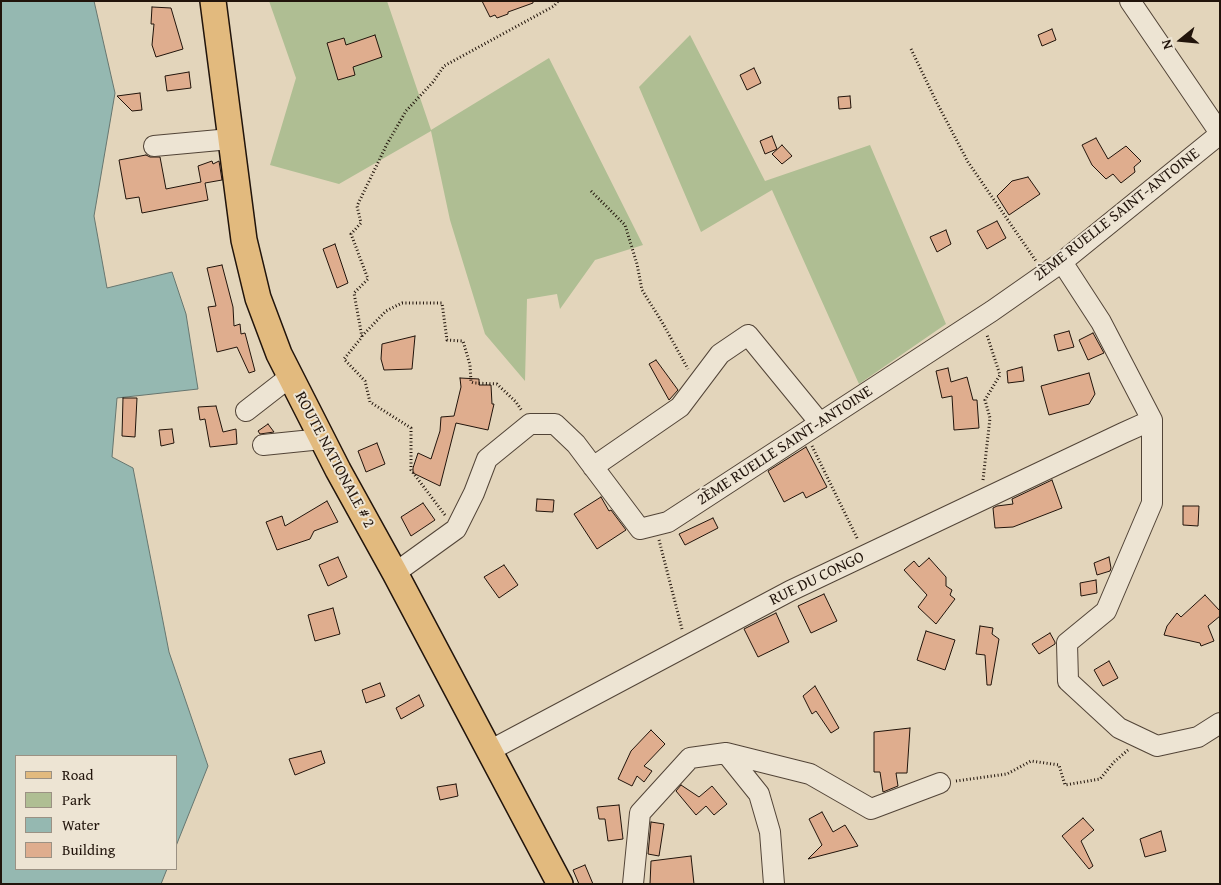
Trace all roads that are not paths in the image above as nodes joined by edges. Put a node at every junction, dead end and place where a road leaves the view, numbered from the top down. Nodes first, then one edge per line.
1 (213, 1) edge
2 (1130, 1) edge
3 (1220, 133) edge
4 (230, 139) junction
5 (154, 146) dead end
6 (1062, 262) junction
7 (291, 376) junction
8 (246, 411) dead end
9 (1152, 420) junction
10 (813, 428) junction
11 (322, 439) junction
12 (263, 445) dead end
13 (593, 467) junction
14 (395, 573) junction
15 (1220, 723) edge
16 (489, 751) junction
17 (726, 753) junction
18 (940, 783) road end
19 (560, 884) edge
20 (633, 884) edge
21 (774, 884) edge

1 - 4 main road, ROUTE NATIONALE # 2
2 - 3 street
3 - 6 street, 2ÈME RUELLE SAINT-ANTOINE
4 - 5 street
4 - 7 main road, ROUTE NATIONALE # 2
6 - 9 street
6 - 10 street, 2ÈME RUELLE SAINT-ANTOINE
7 - 8 street
7 - 11 main road, ROUTE NATIONALE # 2
9 - 15 street
9 - 16 street, RUE DU CONGO
10 - 13 street, 2ÈME RUELLE SAINT-ANTOINE
10 - 13 street
11 - 12 street
11 - 14 main road, ROUTE NATIONALE # 2
13 - 14 street
14 - 16 main road, ROUTE NATIONALE # 2
16 - 19 main road, ROUTE NATIONALE # 2
17 - 18 street
17 - 20 street
17 - 21 street

